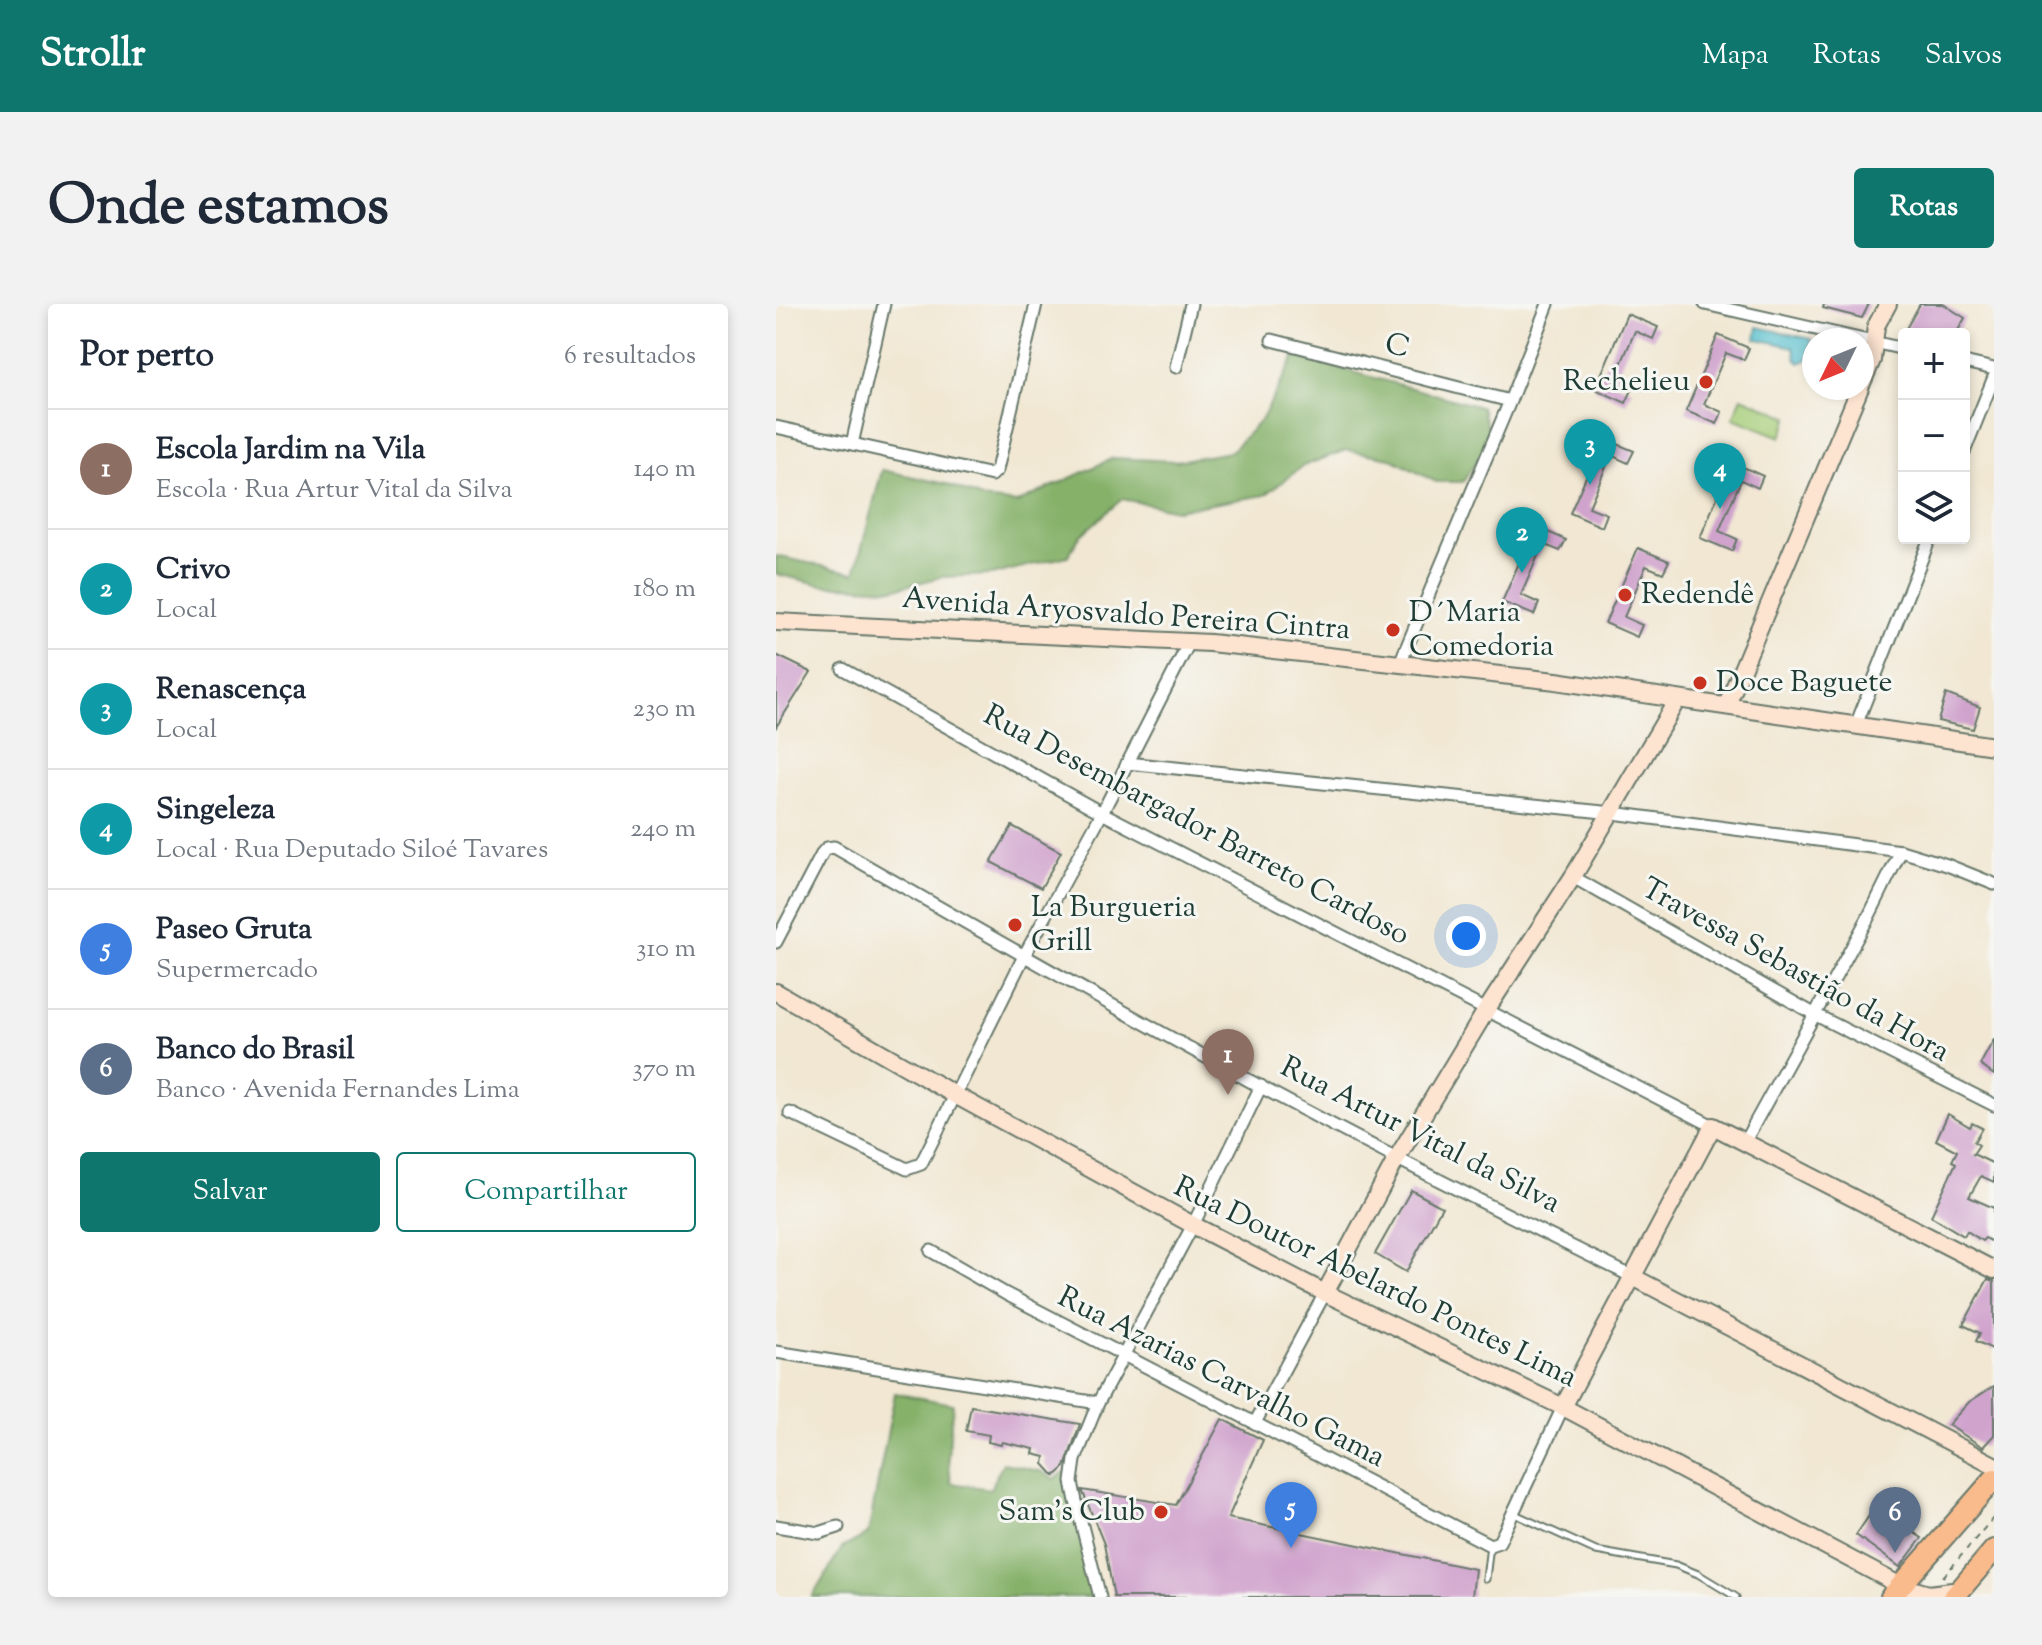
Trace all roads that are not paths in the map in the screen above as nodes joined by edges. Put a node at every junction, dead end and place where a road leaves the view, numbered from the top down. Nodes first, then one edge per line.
1 (884, 304) edge
2 (1036, 304) edge
3 (1191, 304) edge
4 (1548, 304) edge
5 (1705, 304) edge
6 (1888, 304) edge
7 (1812, 328) edge
8 (1272, 340) dead end
9 (1874, 342) joint
10 (1898, 348) edge
11 (1970, 363) edge
12 (1176, 367) dead end
13 (1994, 369) edge
14 (1994, 377) edge
15 (1855, 400) edge
16 (1510, 401) junction
17 (776, 427) edge
18 (1970, 437) edge
19 (852, 444) junction
20 (1928, 544) edge
21 (776, 622) edge
22 (1190, 641) junction
23 (1400, 663) junction
24 (843, 669) dead end
25 (1677, 700) junction
26 (1727, 705) junction
27 (1856, 725) junction
28 (1993, 743) edge
29 (1127, 763) junction
30 (1102, 813) junction
31 (1613, 813) junction
32 (1901, 851) junction
33 (1573, 877) junction
34 (1994, 884) edge
35 (776, 942) edge
36 (1024, 956) junction
37 (776, 992) edge
38 (1487, 1009) junction
39 (1814, 1014) junction
40 (1261, 1086) junction
41 (955, 1095) junction
42 (1994, 1105) edge
43 (790, 1113) dead end
44 (1713, 1126) junction
45 (1745, 1141) junction
46 (1397, 1158) junction
47 (1193, 1225) junction
48 (931, 1251) dead end
49 (1994, 1270) edge
50 (1631, 1276) junction
51 (1325, 1293) junction
52 (776, 1352) edge
53 (1124, 1354) junction
54 (1098, 1403) junction
55 (1563, 1407) junction
56 (1256, 1421) junction
57 (1994, 1465) edge
58 (1994, 1479) edge
59 (1513, 1513) junction
60 (776, 1526) edge
61 (838, 1527) dead end
62 (1490, 1545) junction
63 (1994, 1550) edge
64 (1486, 1579) dead end
65 (1896, 1591) edge
66 (1957, 1593) edge
67 (1100, 1597) edge
68 (1736, 1597) edge

1 - 19 street
2 - 19 street
3 - 12 street
4 - 16 street
5 - 7 street
6 - 9 main road
8 - 16 street, C
9 - 10 street
11 - 13 street
14 - 18 street
15 - 26 main road
16 - 23 street
17 - 19 street
20 - 27 street
21 - 22 main road, Avenida Aryosvaldo Pereira Cintra
22 - 23 main road, Avenida Aryosvaldo Pereira Cintra
22 - 29 street
23 - 25 main road, Avenida Aryosvaldo Pereira Cintra
24 - 30 street, Rua Desembargador Barreto Cardoso
25 - 26 main road, Avenida Aryosvaldo Pereira Cintra
25 - 31 main road
26 - 27 main road, Avenida Aryosvaldo Pereira Cintra
27 - 28 main road, Avenida Aryosvaldo Pereira Cintra
29 - 30 street
29 - 31 street
30 - 36 street
30 - 38 street, Rua Desembargador Barreto Cardoso
31 - 32 street
31 - 33 main road
32 - 34 street
32 - 39 street
33 - 38 main road
33 - 39 street, Travessa Sebastião da Hora
35 - 36 street, Rua Artur Vital da Silva
36 - 40 street, Rua Artur Vital da Silva
36 - 41 street
37 - 41 main road, Rua Doutor Abelardo Pontes Lima
38 - 44 street, Rua Desembargador Barreto Cardoso
38 - 46 main road
39 - 42 street, Travessa Sebastião da Hora
39 - 45 street
40 - 46 street, Rua Artur Vital da Silva
40 - 47 street
41 - 43 street
41 - 47 main road, Rua Doutor Abelardo Pontes Lima
44 - 45 main road, Rua Desembargador Barreto Cardoso
44 - 50 main road
45 - 49 main road, Rua Desembargador Barreto Cardoso
46 - 50 street, Rua Artur Vital da Silva
46 - 51 main road
47 - 51 main road, Rua Doutor Abelardo Pontes Lima
47 - 53 street
48 - 53 street, Rua Azarias Carvalho Gama
50 - 55 main road
50 - 57 main road, Rua Artur Vital da Silva
51 - 55 main road, Rua Doutor Abelardo Pontes Lima
51 - 56 street
52 - 54 street
53 - 54 street
53 - 56 street, Rua Azarias Carvalho Gama
54 - 67 street
55 - 59 street
55 - 65 main road, Rua Doutor Abelardo Pontes Lima
56 - 62 street, Rua Azarias Carvalho Gama
58 - 65 highway
59 - 62 street
59 - 68 lane
60 - 61 street
62 - 64 lane
63 - 66 highway
65 - 66 main road, Rua Doutor Abelardo Pontes Lima

